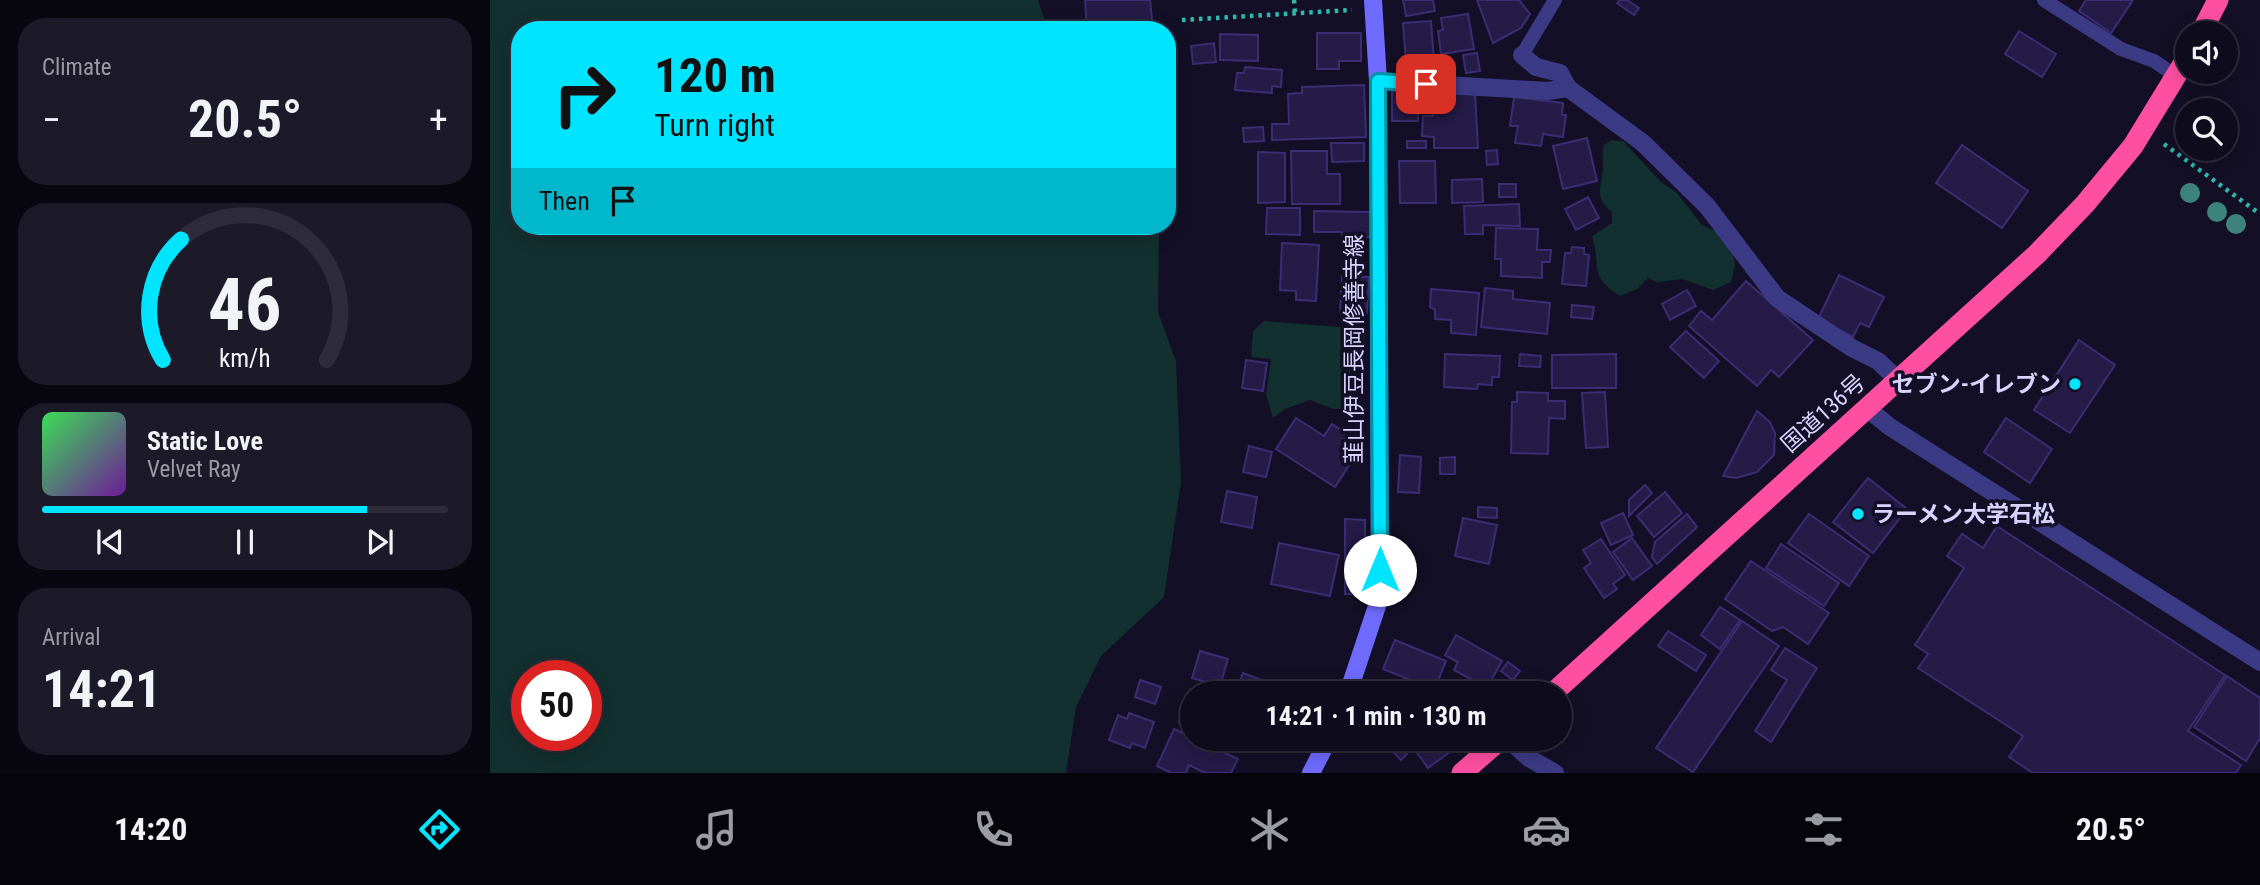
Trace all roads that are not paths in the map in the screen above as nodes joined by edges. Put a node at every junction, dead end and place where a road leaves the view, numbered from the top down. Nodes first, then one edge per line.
1 (1555, 0) edge
2 (2044, 0) edge
3 (2218, 0) edge
4 (1373, 4) edge
5 (2207, 21) edge
6 (1522, 55) joint
7 (2175, 75) edge
8 (2175, 78) edge
9 (1378, 81) junction
10 (1567, 88) junction
11 (1898, 380) junction
12 (1868, 409) junction
13 (2260, 662) edge
14 (1352, 681) edge
15 (1565, 681) edge
16 (1322, 751) edge
17 (1487, 751) edge
18 (1521, 751) edge
19 (1311, 773) edge
20 (1462, 773) edge
21 (1555, 773) edge

1 - 6 lane
2 - 7 lane
3 - 5 highway
4 - 9 main road, 韮山伊豆長岡修善寺線
6 - 10 street
8 - 11 highway, 国道136号
9 - 10 street
9 - 14 main road, 韮山伊豆長岡修善寺線
10 - 11 street
11 - 12 highway, 国道136号
12 - 13 street
12 - 15 highway, 国道136号
16 - 19 main road
17 - 20 highway
18 - 21 street

